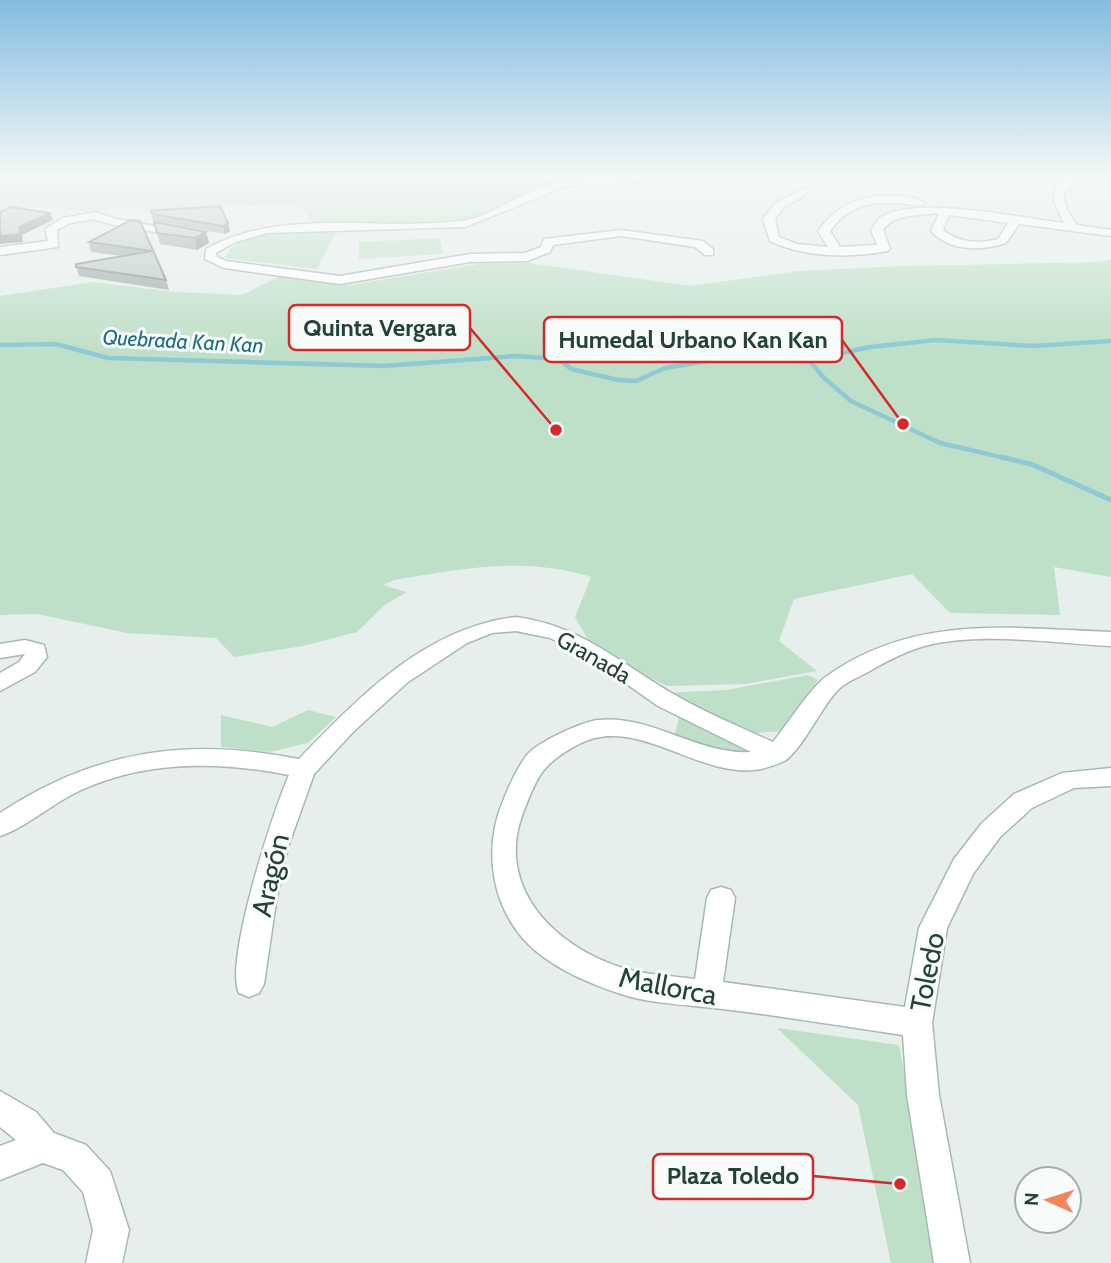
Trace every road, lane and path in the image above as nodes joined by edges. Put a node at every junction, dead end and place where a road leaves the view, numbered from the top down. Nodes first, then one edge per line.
1 (52, 235) edge
2 (196, 235) edge
3 (249, 235) edge
4 (595, 235) edge
5 (624, 235) edge
6 (773, 235) edge
7 (827, 235) edge
8 (879, 235) edge
9 (942, 235) edge
10 (1006, 235) edge
11 (229, 241) junction
12 (836, 248) junction
13 (0, 251) edge
14 (709, 252) dead end
15 (1111, 639) edge
16 (0, 651) edge
17 (0, 683) edge
18 (777, 754) junction
19 (304, 769) junction
20 (1111, 777) edge
21 (0, 826) edge
22 (721, 898) dead end
23 (249, 984) dead end
24 (707, 995) junction
25 (918, 1023) junction
26 (2, 1113) edge
27 (43, 1146) junction
28 (0, 1163) edge
29 (104, 1263) edge
30 (952, 1263) edge

1 - 13 street
2 - 11 street
3 - 11 street
4 - 11 street
5 - 14 street
6 - 12 street
7 - 12 street
8 - 12 street
9 - 10 street
15 - 18 street
16 - 17 street
18 - 19 street, Granada
18 - 24 street, Mallorca
19 - 21 street
19 - 23 street, Aragón
20 - 25 street, Toledo
22 - 24 street
24 - 25 street, Mallorca
25 - 30 street, Toledo
26 - 27 street
27 - 28 street
27 - 29 street

